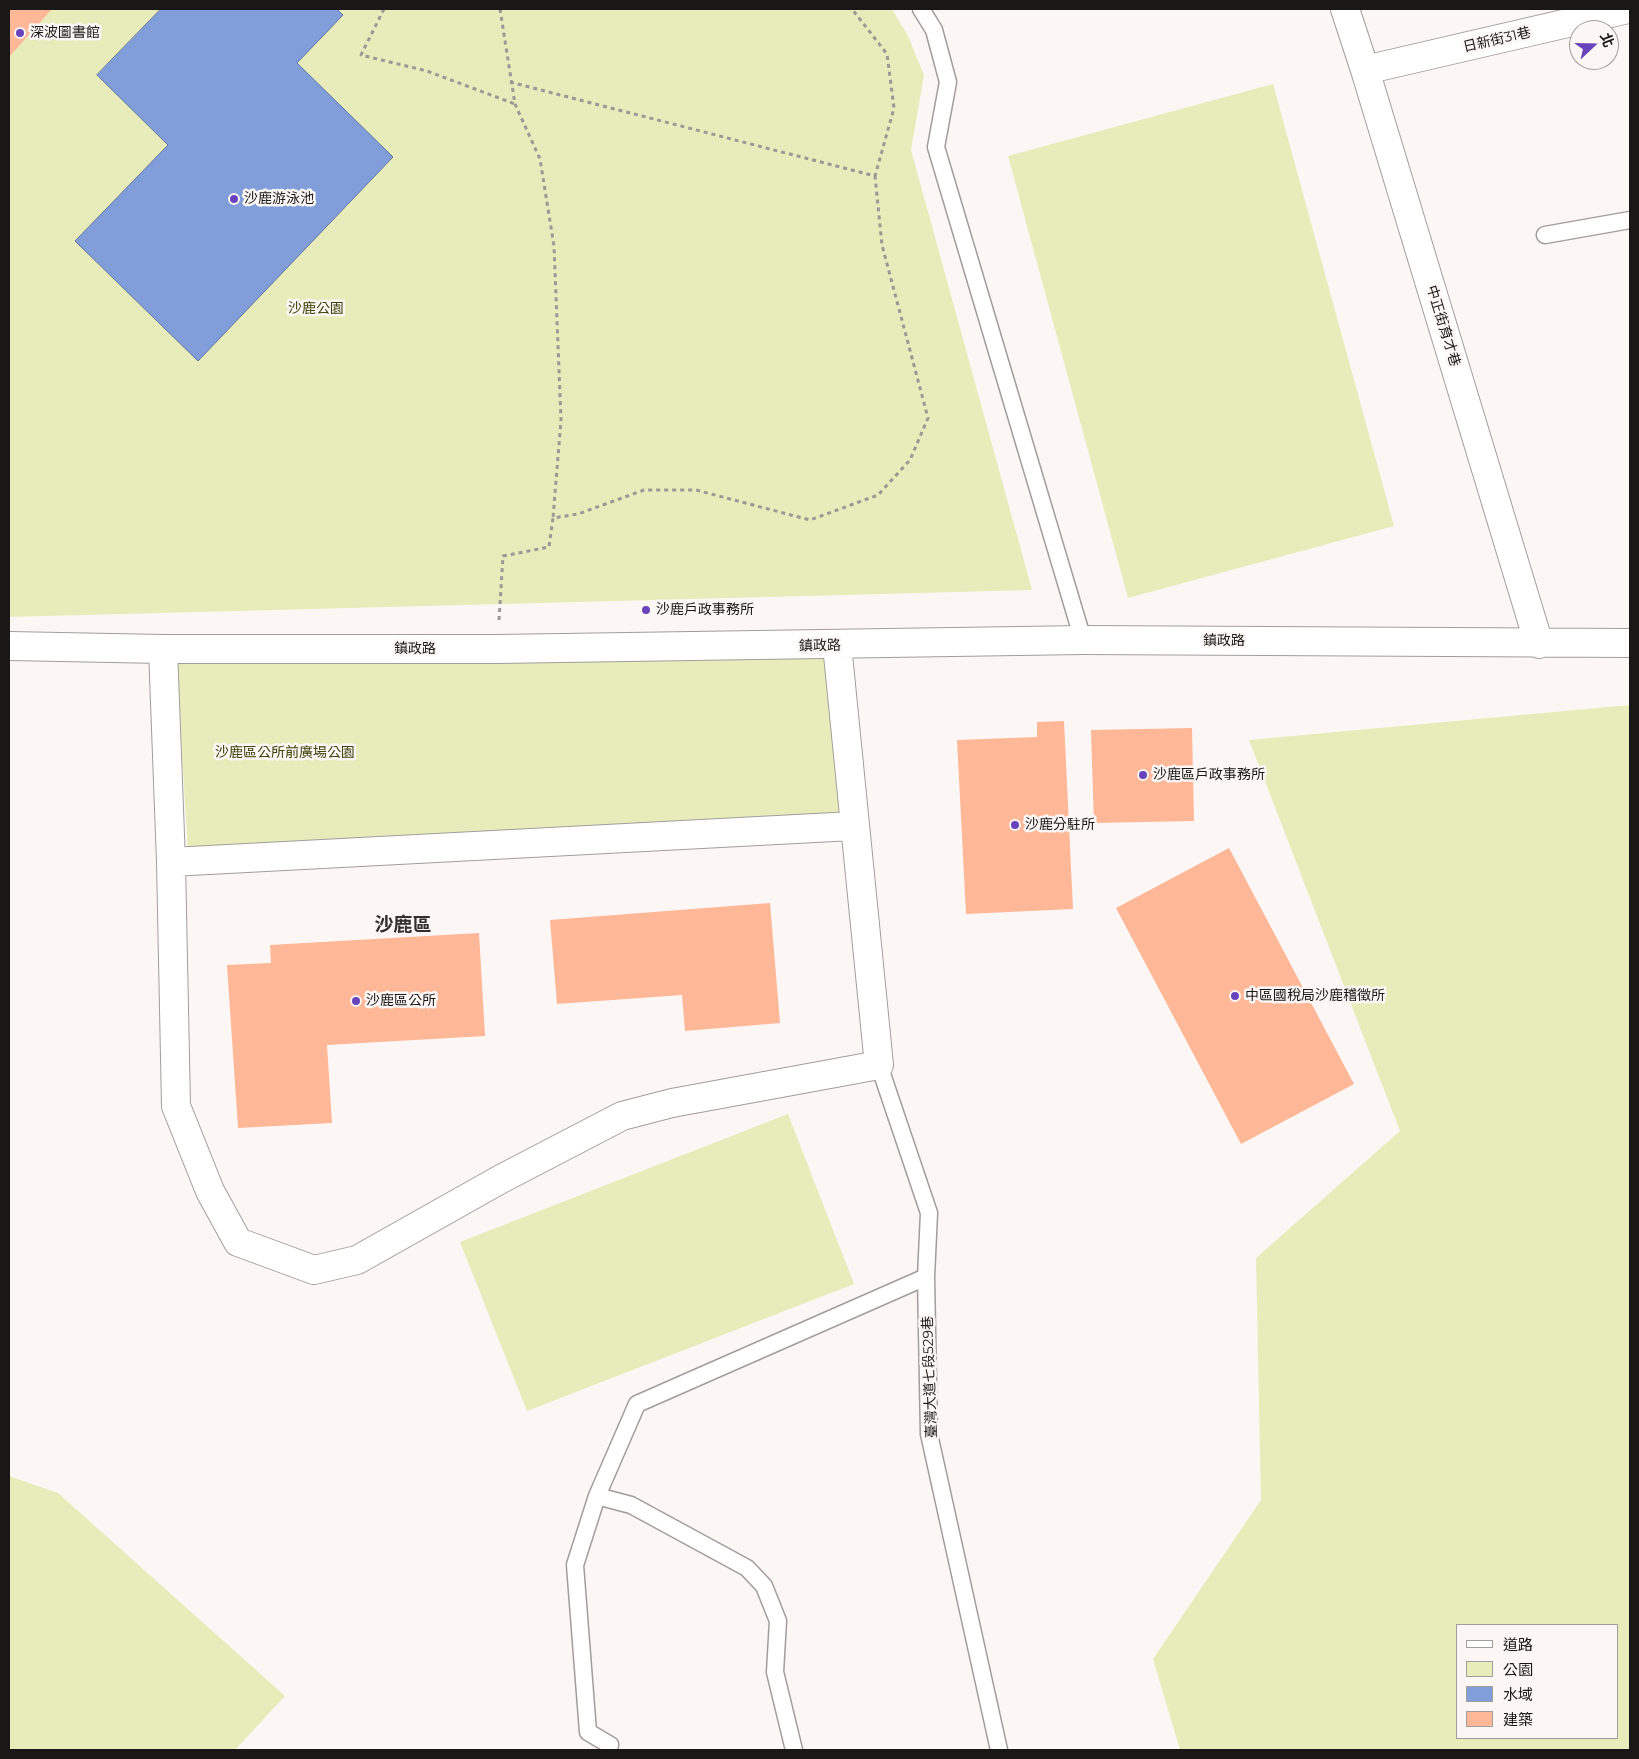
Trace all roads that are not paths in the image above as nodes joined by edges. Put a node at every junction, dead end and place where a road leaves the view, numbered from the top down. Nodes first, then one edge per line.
1 (921, 9) edge
2 (1344, 9) edge
3 (1628, 9) edge
4 (1365, 70) junction
5 (1630, 220) edge
6 (1545, 235) dead end
7 (1083, 640) junction
8 (1630, 643) edge
9 (1539, 644) junction
10 (837, 645) junction
11 (9, 646) edge
12 (163, 649) junction
13 (854, 826) junction
14 (171, 862) junction
15 (879, 1065) junction
16 (926, 1277) junction
17 (596, 1496) junction
18 (609, 1750) edge
19 (794, 1750) edge
20 (999, 1750) edge

1 - 7 lane
2 - 4 street, 中正街育才巷
3 - 4 street, 日新街31巷
4 - 9 street, 中正街育才巷
5 - 6 lane
7 - 9 street, 鎮政路
7 - 10 street, 鎮政路
8 - 9 street, 鎮政路
10 - 12 street, 鎮政路
10 - 13 street
11 - 12 street, 鎮政路
12 - 14 street
13 - 14 street
13 - 15 street
14 - 15 street
15 - 16 lane, 臺灣大道七段529巷
16 - 17 lane
16 - 20 lane, 臺灣大道七段529巷
17 - 18 lane
17 - 19 lane

